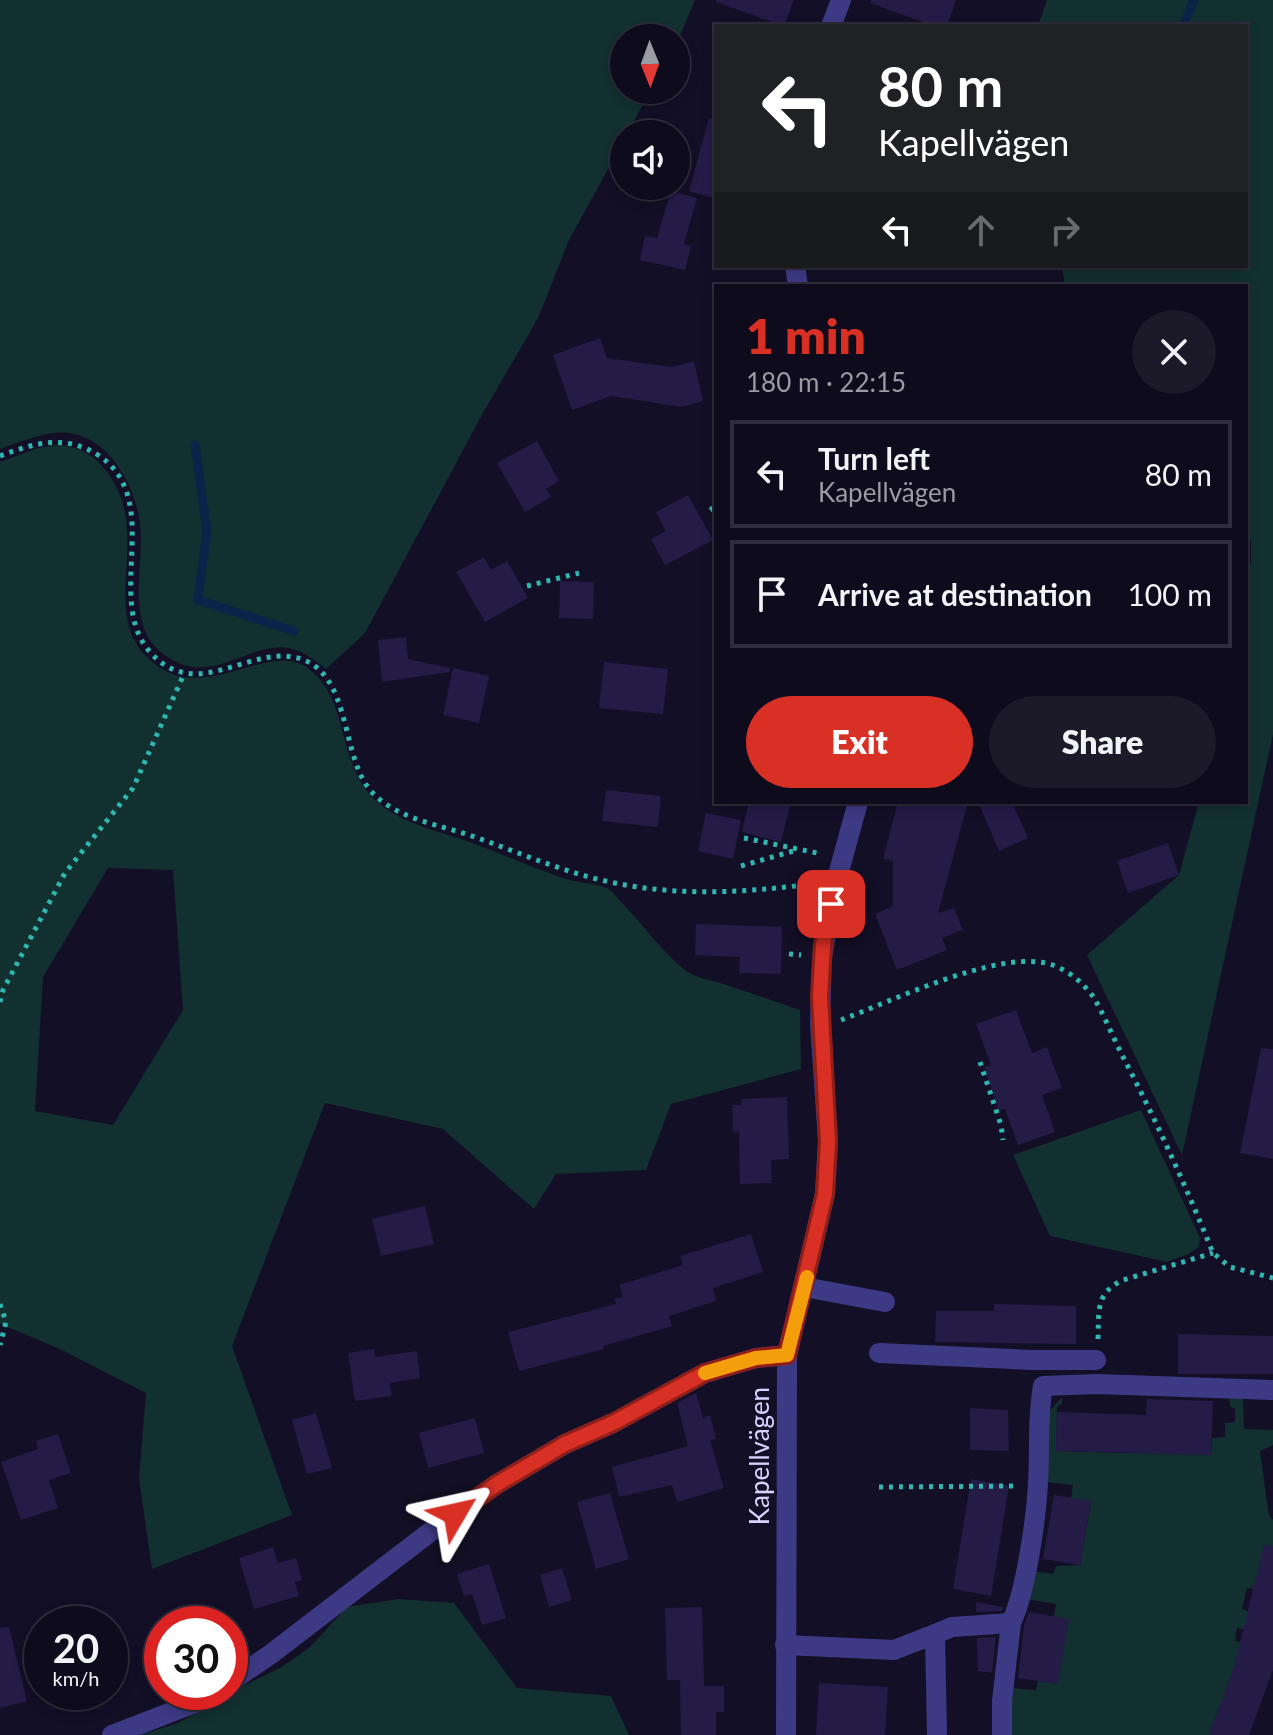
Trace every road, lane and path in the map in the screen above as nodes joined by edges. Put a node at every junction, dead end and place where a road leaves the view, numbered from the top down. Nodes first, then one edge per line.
1 (841, 0) edge
2 (832, 24) edge
3 (0, 456) edge
4 (579, 573) dead end
5 (527, 586) dead end
6 (184, 673) junction
7 (857, 804) edge
8 (744, 838) dead end
9 (798, 849) junction
10 (842, 859) junction
11 (741, 866) dead end
12 (818, 883) dead end
13 (0, 1002) edge
14 (820, 1024) junction
15 (980, 1062) dead end
16 (1003, 1140) dead end
17 (1213, 1253) junction
18 (1273, 1278) edge
19 (804, 1287) junction
20 (885, 1302) dead end
21 (0, 1304) edge
22 (0, 1345) edge
23 (879, 1353) dead end
24 (787, 1355) junction
25 (1033, 1360) junction
26 (1096, 1360) joint
27 (1043, 1386) junction
28 (1273, 1390) edge
29 (1038, 1486) junction
30 (879, 1487) dead end
31 (1011, 1623) junction
32 (935, 1634) junction
33 (785, 1645) junction
34 (248, 1670) edge
35 (177, 1710) edge
36 (112, 1735) edge
37 (786, 1735) edge
38 (937, 1735) edge
39 (1002, 1735) edge

1 - 2 street
3 - 6 path
4 - 5 path
6 - 12 path
6 - 13 path
7 - 10 street, Kapellvägen
8 - 9 path
9 - 10 path
9 - 11 path
10 - 14 street, Kapellvägen
14 - 17 path
14 - 19 street, Kapellvägen
15 - 16 path
17 - 18 path
17 - 26 path
19 - 20 street
19 - 24 street, Kapellvägen
21 - 22 path
23 - 25 street
24 - 33 street, Kapellvägen
24 - 34 street
25 - 26 street
25 - 27 street
27 - 28 street
27 - 29 street
29 - 30 path
29 - 31 street
31 - 32 street
31 - 39 street
32 - 33 street
32 - 38 street
33 - 37 street, Kapellvägen
35 - 36 street

